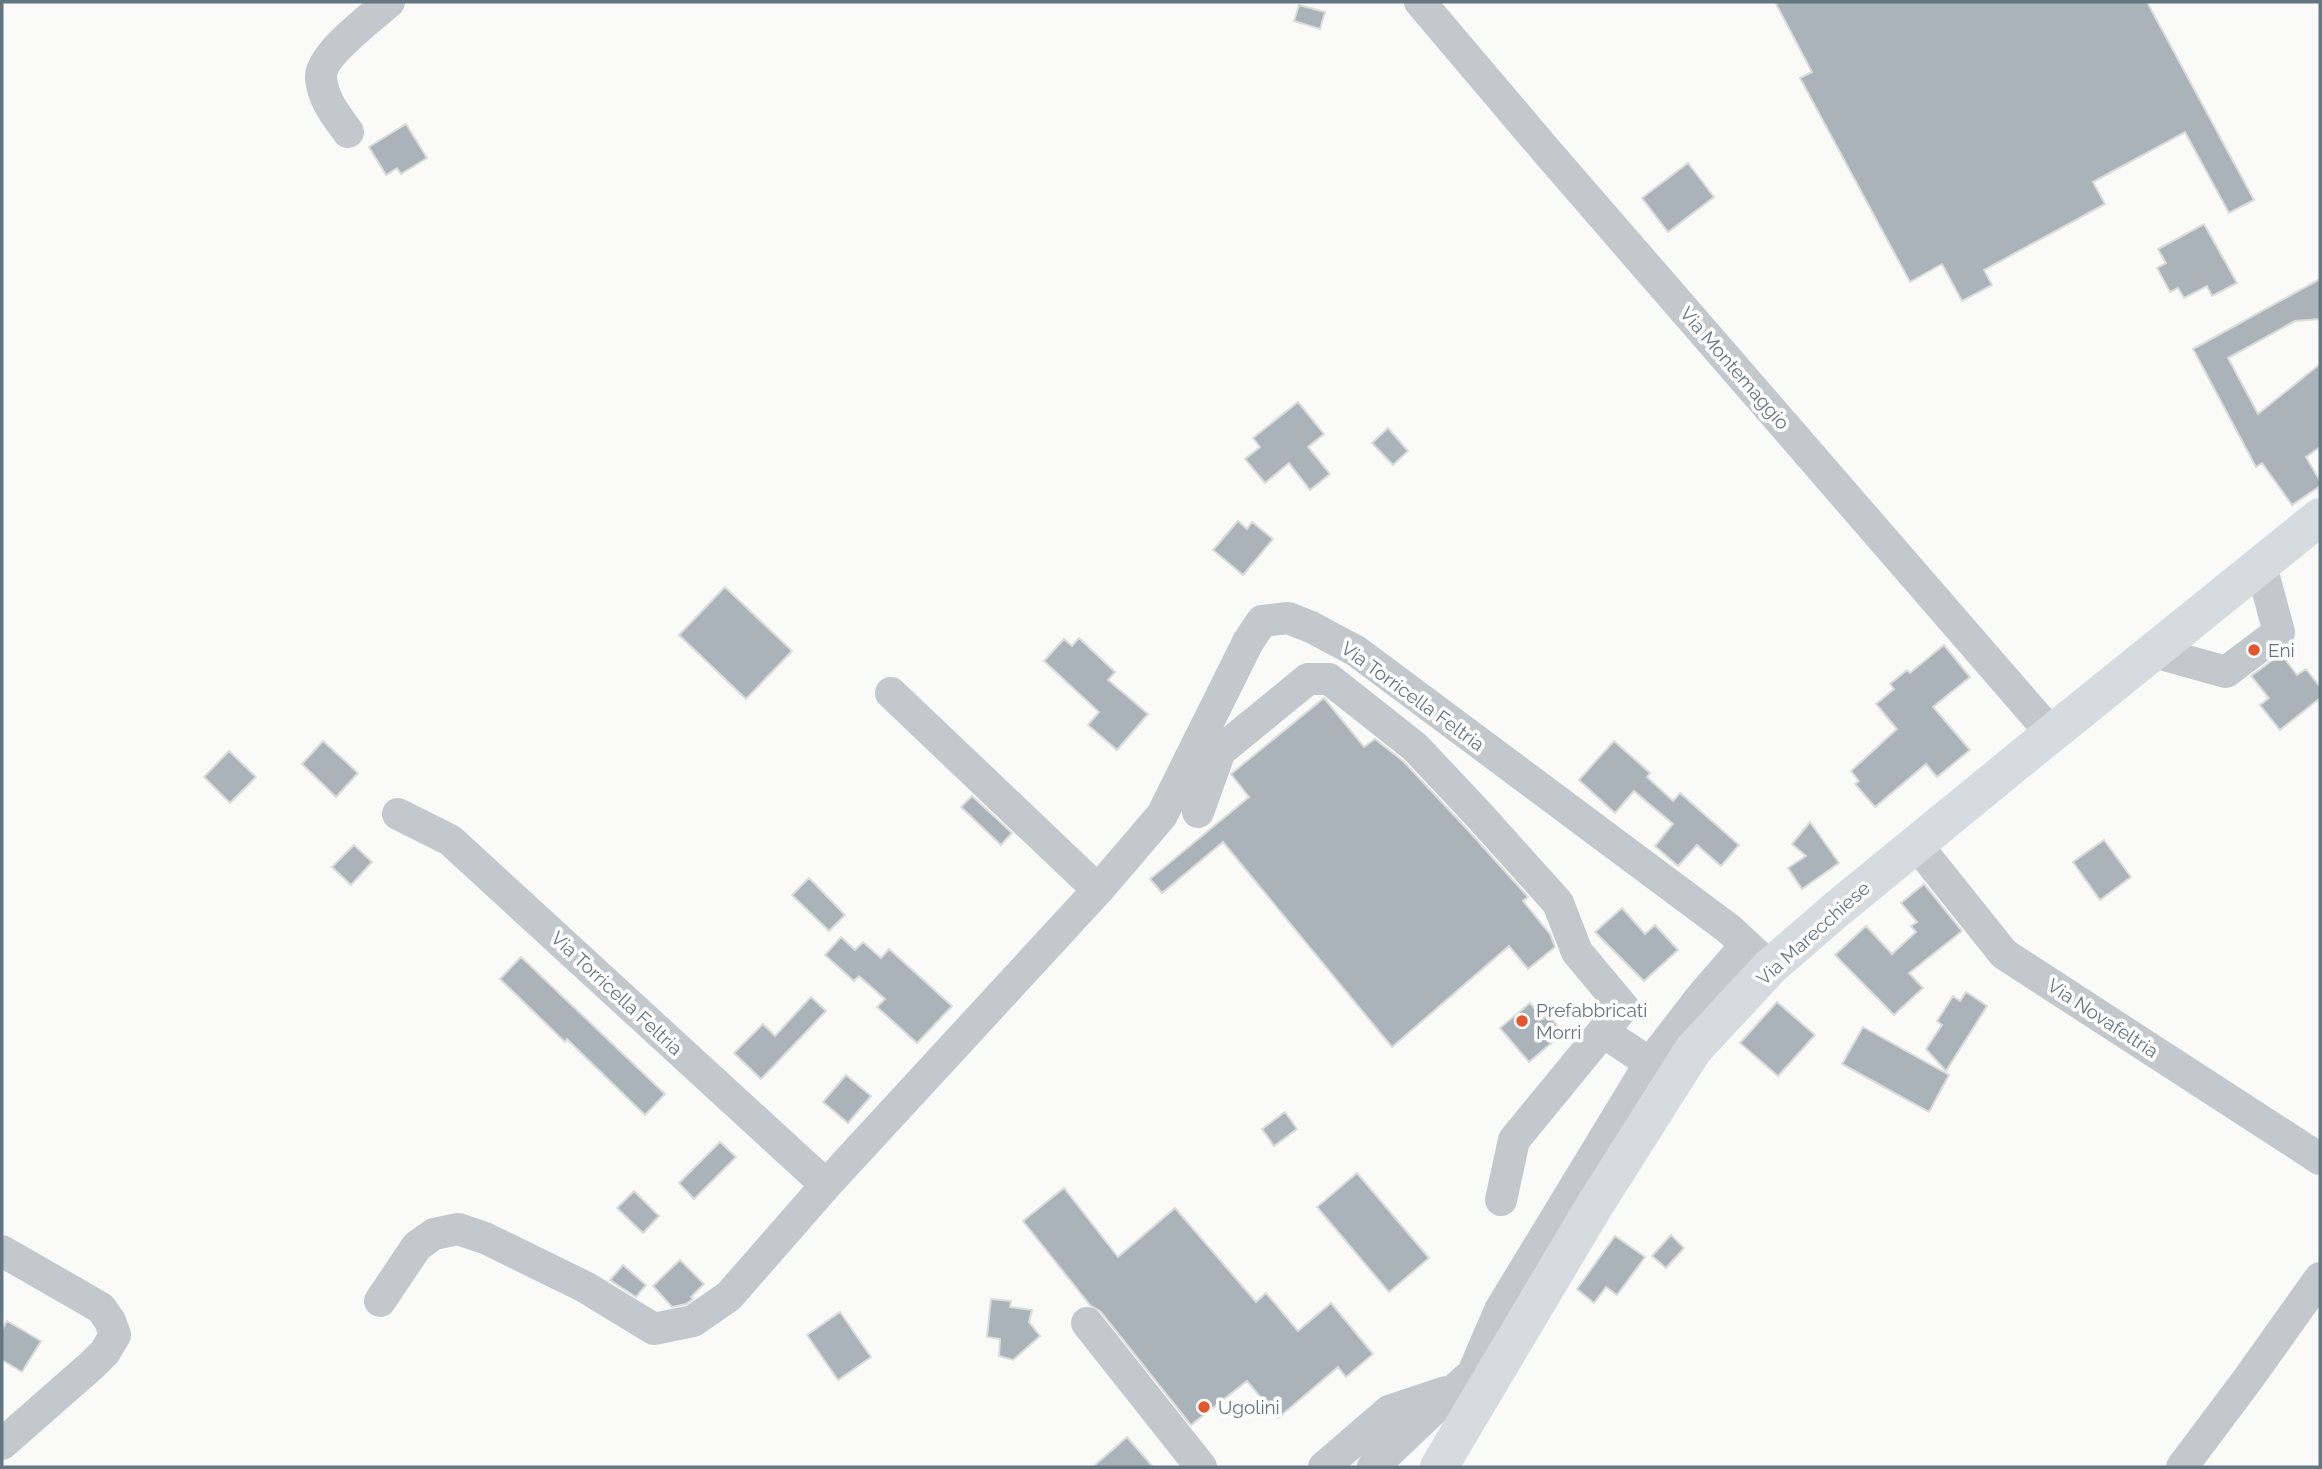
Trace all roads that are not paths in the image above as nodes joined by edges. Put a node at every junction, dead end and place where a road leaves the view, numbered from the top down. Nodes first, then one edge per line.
1 (388, 2) edge
2 (1420, 2) edge
3 (348, 132) dead end
4 (2320, 517) edge
5 (2261, 566) junction
6 (2154, 652) junction
7 (891, 693) dead end
8 (2051, 733) junction
9 (1198, 812) dead end
10 (398, 814) dead end
11 (1916, 844) junction
12 (1098, 890) junction
13 (1758, 956) junction
14 (1603, 1032) junction
15 (1650, 1063) junction
16 (2320, 1159) edge
17 (826, 1185) junction
18 (1501, 1200) dead end
19 (2, 1251) edge
20 (2320, 1278) edge
21 (380, 1301) dead end
22 (1087, 1323) dead end
23 (1517, 1337) junction
24 (1463, 1382) junction
25 (2, 1444) edge
26 (1201, 1467) edge
27 (1324, 1467) edge
28 (1373, 1467) edge
29 (1439, 1467) edge
30 (2182, 1467) edge

1 - 3 street
2 - 8 street, Via Montemaggio
4 - 5 main road, Via Marecchiese
5 - 6 main road, Via Marecchiese
5 - 6 street
6 - 8 main road, Via Marecchiese
7 - 12 street
8 - 11 main road, Via Marecchiese
9 - 14 street
10 - 17 street, Via Torricella Feltria
11 - 13 main road, Via Marecchiese
11 - 16 street, Via Novafeltria
12 - 13 street, Via Torricella Feltria
12 - 17 street, Via Torricella Feltria
13 - 15 street
13 - 23 main road, Via Marecchiese
14 - 15 street
14 - 18 street
15 - 24 street
17 - 21 street, Via Torricella Feltria
19 - 25 street
20 - 30 street
22 - 26 street
23 - 24 street
23 - 29 main road, Via Marecchiese
24 - 27 street
24 - 28 street

